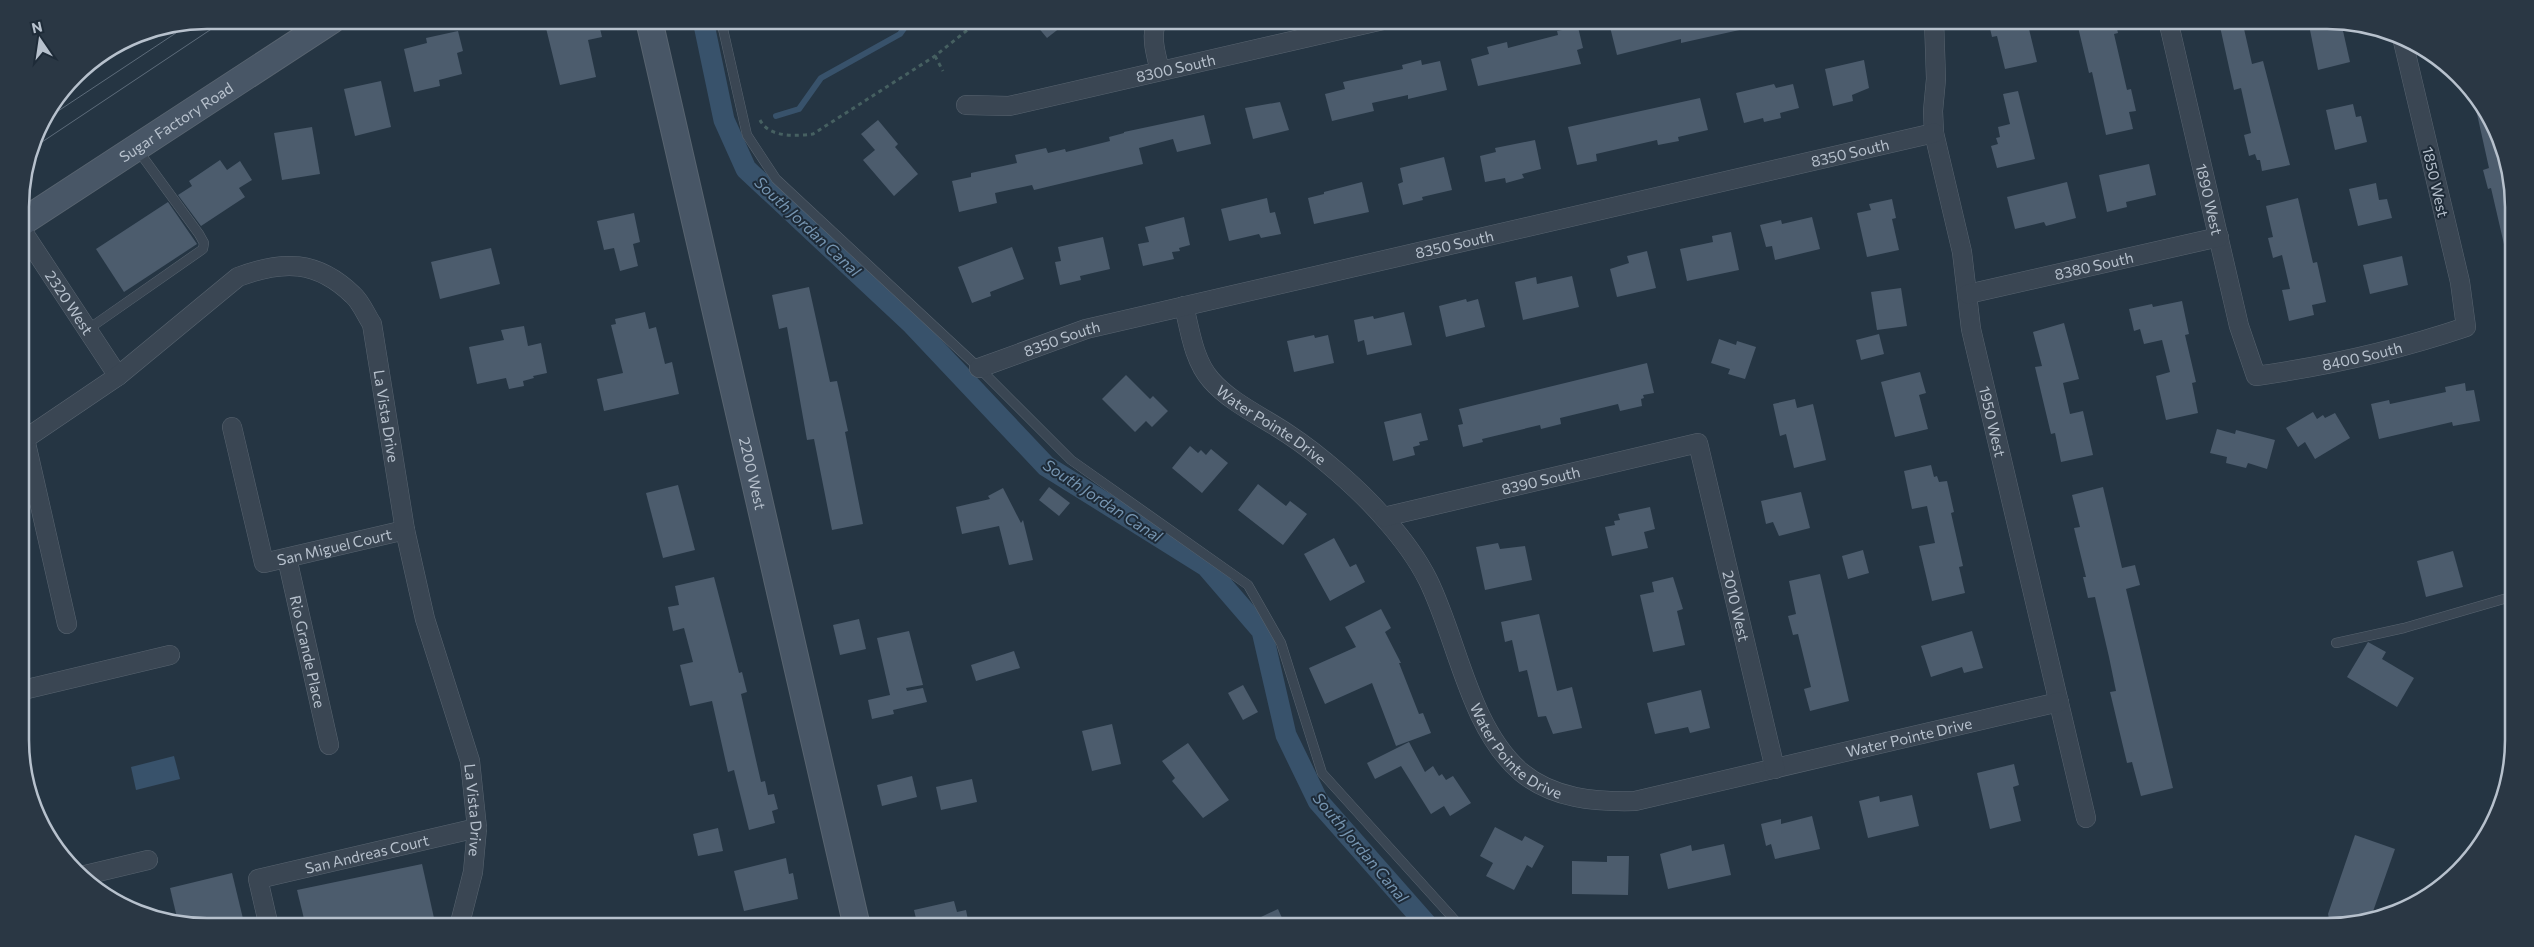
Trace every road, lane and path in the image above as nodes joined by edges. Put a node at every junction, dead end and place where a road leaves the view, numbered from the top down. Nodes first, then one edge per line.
1 (318, 29) edge
2 (650, 29) edge
3 (722, 29) edge
4 (969, 29) edge
5 (1154, 29) edge
6 (1344, 29) edge
7 (1934, 29) edge
8 (2170, 29) edge
9 (2404, 46) edge
10 (935, 56) junction
11 (943, 71) dead end
12 (1160, 71) junction
13 (966, 105) dead end
14 (758, 118) dead end
15 (1934, 133) junction
16 (136, 147) junction
17 (29, 218) edge
18 (2219, 237) junction
19 (29, 240) edge
20 (1968, 294) junction
21 (1184, 306) junction
22 (2466, 327) joint
23 (87, 330) junction
24 (979, 368) junction
25 (118, 376) junction
26 (2256, 376) joint
27 (232, 427) dead end
28 (29, 436) edge
29 (1698, 443) joint
30 (29, 465) edge
31 (1384, 518) junction
32 (405, 530) junction
33 (287, 558) junction
34 (2505, 599) edge
35 (67, 624) dead end
36 (2336, 643) dead end
37 (170, 655) dead end
38 (29, 689) edge
39 (2059, 702) junction
40 (329, 746) dead end
41 (1774, 769) junction
42 (2086, 818) dead end
43 (477, 828) junction
44 (148, 860) dead end
45 (89, 874) edge
46 (267, 918) edge
47 (461, 918) edge
48 (855, 918) edge
49 (1453, 918) edge

1 - 16 street, Sugar Factory Road
2 - 48 street, 2200 West
3 - 24 lane
4 - 10 path
5 - 12 street
6 - 12 street, 8300 South
7 - 15 street, 1950 West
8 - 18 street, 1890 West
9 - 22 street, 1850 West
10 - 11 path
10 - 14 path
12 - 13 street, 8300 South
15 - 20 street, 1950 West
15 - 21 street, 8350 South
16 - 17 street, Sugar Factory Road
16 - 23 lane
18 - 20 street, 8380 South
18 - 26 street, 1890 West
19 - 23 street, 2320 West
20 - 39 street, 1950 West
21 - 24 street, 8350 South
21 - 31 street, Water Pointe Drive
22 - 26 street, 8400 South
23 - 25 street, 2320 West
24 - 49 lane
25 - 28 street, La Vista Drive
25 - 32 street, La Vista Drive
27 - 33 street, San Miguel Court
29 - 31 street, 8390 South
29 - 41 street, 2010 West
30 - 35 street
31 - 41 street, Water Pointe Drive
32 - 33 street, San Miguel Court
32 - 43 street, La Vista Drive
33 - 40 street, Rio Grande Place
34 - 36 lane
37 - 38 street
39 - 41 street, Water Pointe Drive
39 - 42 street, 1950 West
43 - 46 street, San Andreas Court
43 - 47 street, La Vista Drive
44 - 45 street

